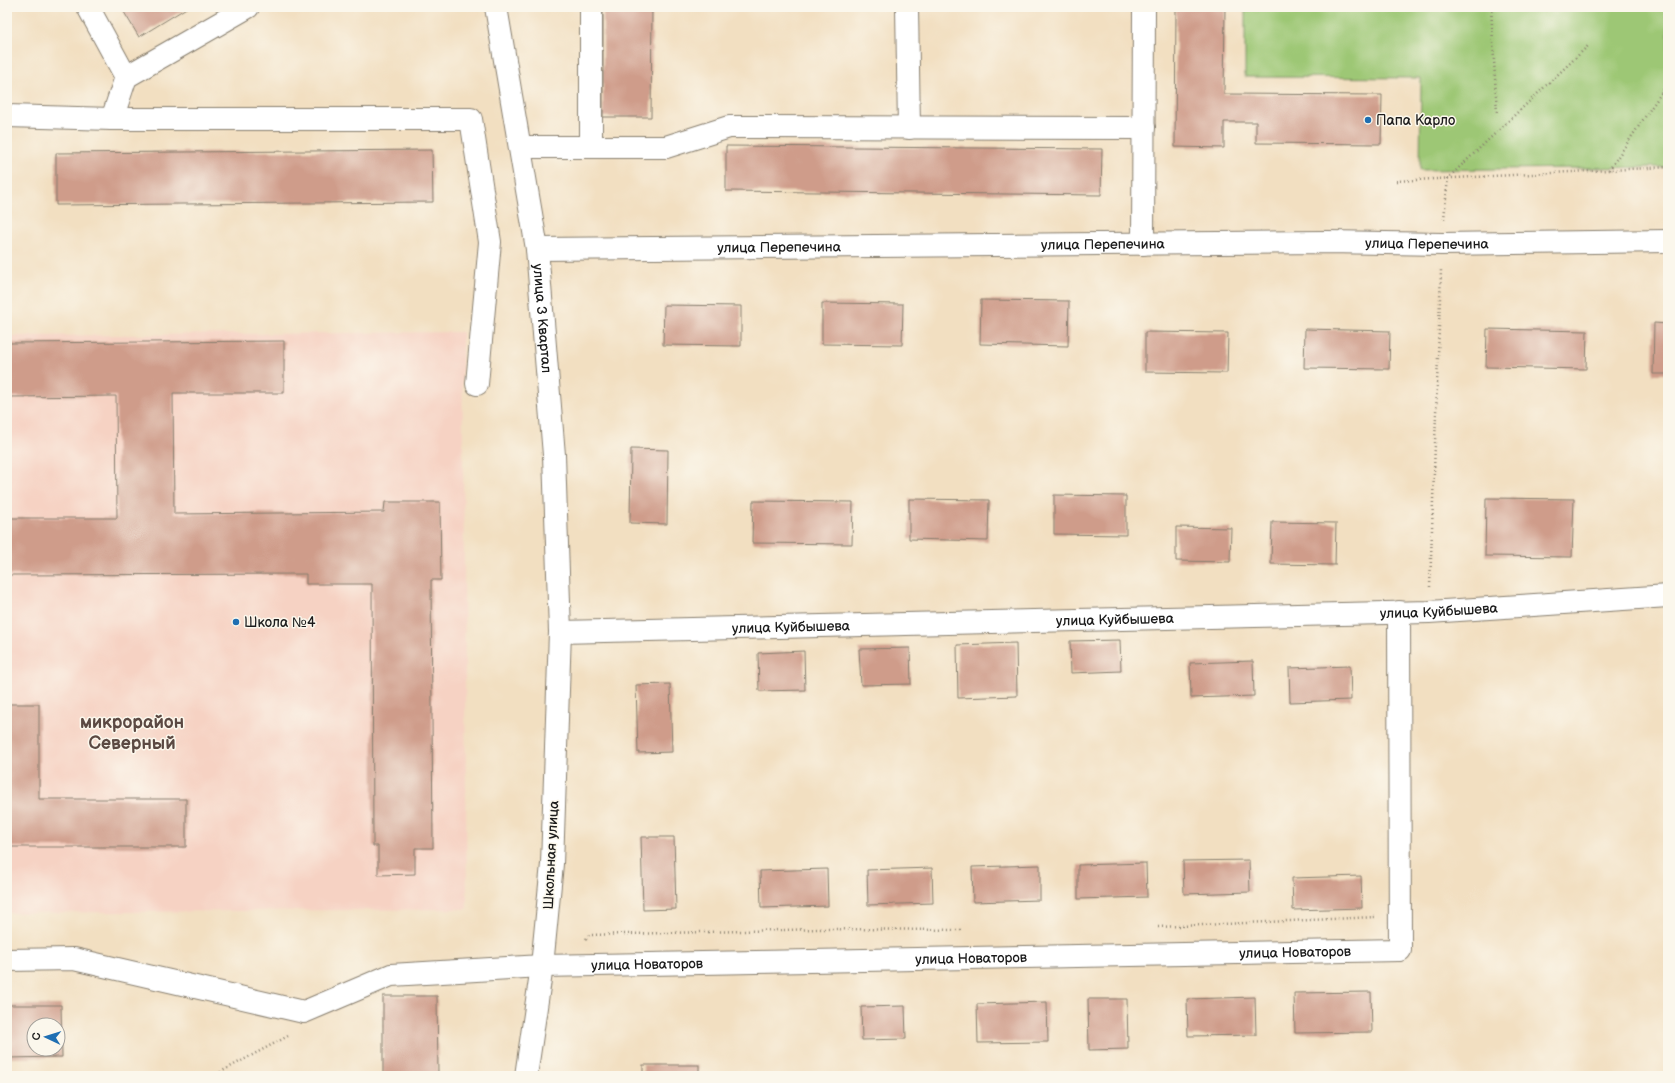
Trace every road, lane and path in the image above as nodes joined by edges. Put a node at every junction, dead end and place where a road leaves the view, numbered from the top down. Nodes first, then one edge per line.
1 (88, 7) edge
2 (248, 7) edge
3 (496, 7) edge
4 (591, 7) edge
5 (907, 7) edge
6 (1144, 7) edge
7 (1491, 7) edge
8 (1588, 46) dead end
9 (126, 76) junction
10 (1668, 82) edge
11 (1498, 113) dead end
12 (7, 116) edge
13 (112, 118) junction
14 (909, 128) junction
15 (1144, 128) junction
16 (520, 147) junction
17 (591, 147) junction
18 (1668, 167) edge
19 (1609, 170) junction
20 (1448, 178) junction
21 (1396, 181) dead end
22 (1668, 241) edge
23 (1143, 244) junction
24 (1442, 244) junction
25 (537, 249) junction
26 (477, 384) dead end
27 (1668, 596) edge
28 (1399, 612) junction
29 (1429, 612) junction
30 (560, 632) junction
31 (1376, 917) dead end
32 (1156, 927) dead end
33 (968, 930) dead end
34 (7, 960) edge
35 (542, 966) junction
36 (568, 966) junction
37 (296, 1032) dead end
38 (213, 1076) edge
39 (526, 1076) edge

1 - 9 street
2 - 9 street
3 - 16 street, улица 3 Квартал
4 - 17 street
5 - 14 street
6 - 15 street
7 - 11 path
8 - 20 path
9 - 13 street
10 - 19 path
12 - 13 street
13 - 26 street
14 - 15 street
14 - 17 street
15 - 23 street
16 - 17 street
16 - 25 street, улица 3 Квартал
18 - 19 path
19 - 20 path
20 - 21 path
20 - 24 path
22 - 24 street, улица Перепечина
23 - 24 street, улица Перепечина
23 - 25 street, улица Перепечина
24 - 29 path
25 - 30 street, улица 3 Квартал
27 - 29 street, улица Куйбышева
28 - 29 street, улица Куйбышева
28 - 30 street, улица Куйбышева
28 - 36 street, улица Новаторов
30 - 35 street, Школьная улица
31 - 32 path
33 - 36 path
34 - 35 street, улица Новаторов
35 - 36 street, улица Новаторов
35 - 39 street, Школьная улица
37 - 38 path

